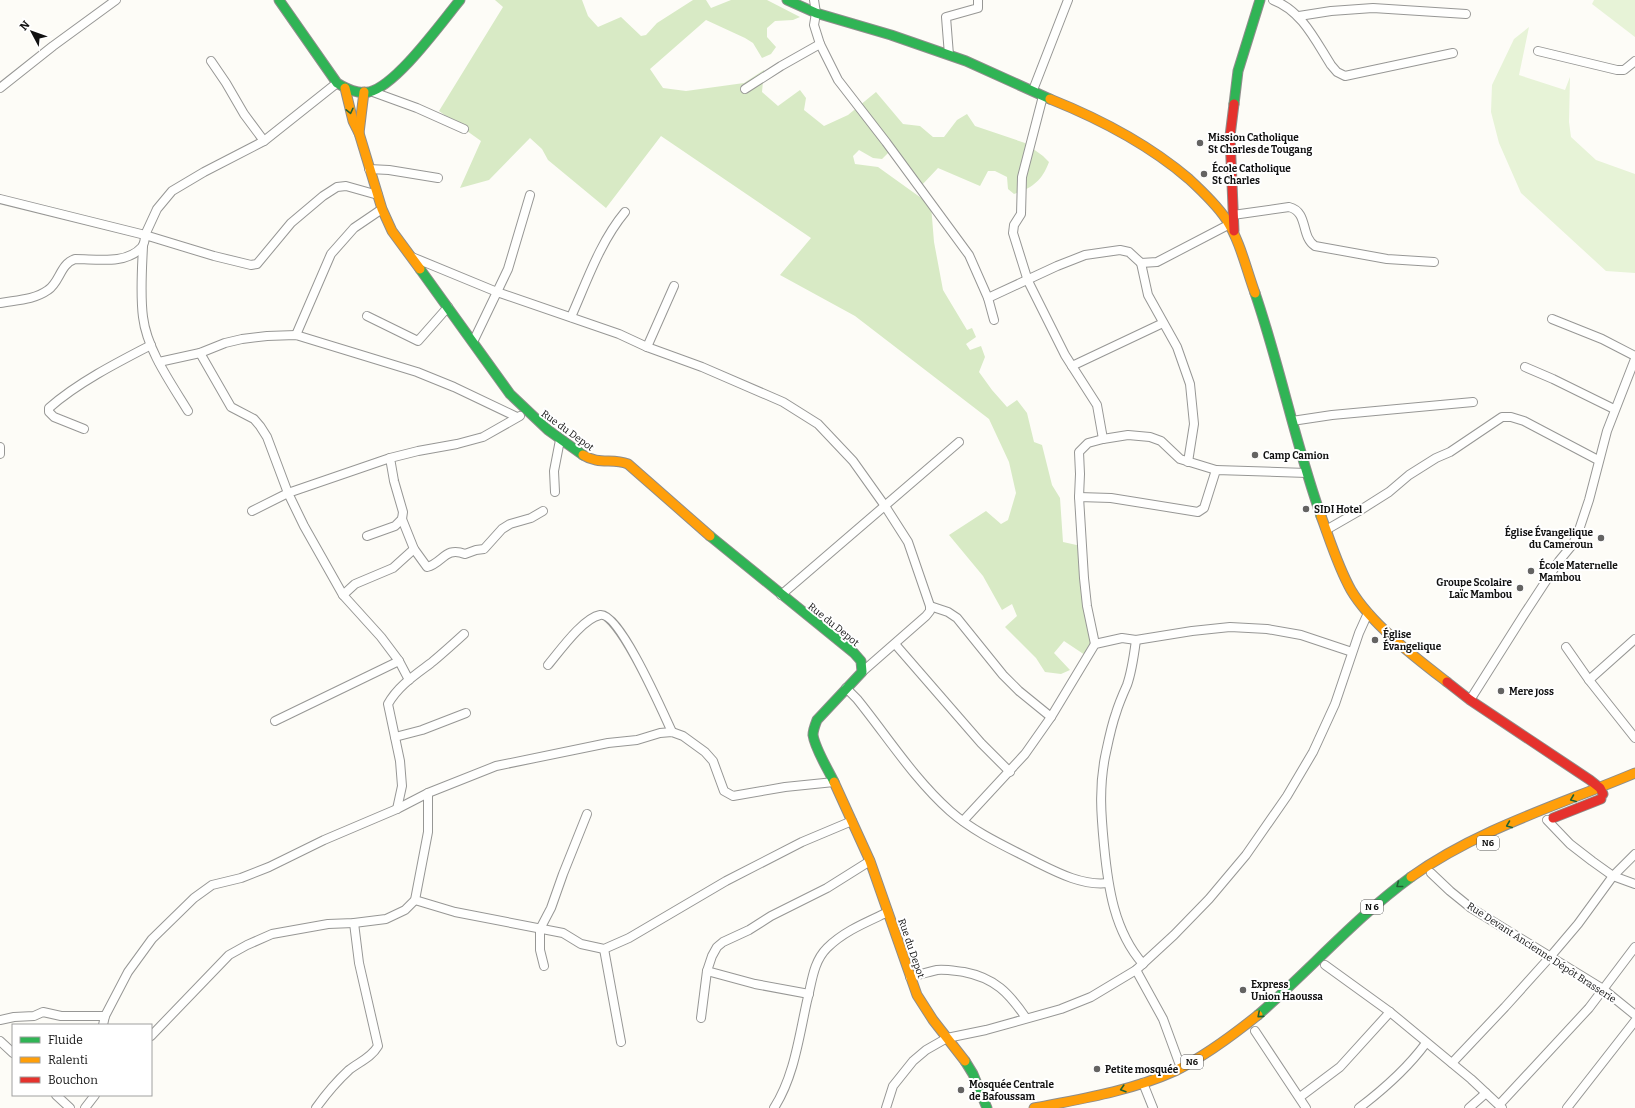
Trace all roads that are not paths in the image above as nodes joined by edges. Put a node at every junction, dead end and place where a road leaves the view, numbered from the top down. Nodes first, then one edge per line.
1 (116, 0) edge
2 (279, 0) edge
3 (460, 0) edge
4 (787, 0) edge
5 (814, 0) edge
6 (978, 0) edge
7 (1068, 0) edge
8 (1260, 0) edge
9 (1273, 0) edge
10 (816, 13) junction
11 (1466, 14) dead end
12 (1299, 16) junction
13 (820, 44) junction
14 (1538, 51) dead end
15 (1453, 53) dead end
16 (949, 55) junction
17 (211, 61) dead end
18 (1635, 61) edge
19 (337, 82) junction
20 (0, 88) edge
21 (345, 88) junction
22 (745, 89) dead end
23 (1033, 90) junction
24 (369, 92) junction
25 (1043, 96) junction
26 (464, 129) dead end
27 (359, 133) junction
28 (264, 141) junction
29 (369, 170) junction
30 (438, 178) dead end
31 (378, 195) junction
32 (530, 195) dead end
33 (0, 199) edge
34 (382, 209) junction
35 (624, 212) dead end
36 (1233, 215) junction
37 (1230, 224) junction
38 (1234, 233) junction
39 (146, 235) junction
40 (143, 246) junction
41 (412, 257) junction
42 (1434, 262) dead end
43 (1141, 263) junction
44 (1028, 281) junction
45 (674, 286) dead end
46 (498, 292) junction
47 (988, 298) junction
48 (0, 303) edge
49 (448, 307) junction
50 (367, 316) dead end
51 (571, 317) junction
52 (1552, 319) dead end
53 (994, 320) dead end
54 (1163, 324) junction
55 (296, 335) junction
56 (474, 342) junction
57 (151, 345) junction
58 (647, 347) junction
59 (200, 353) junction
60 (1635, 357) edge
61 (159, 362) junction
62 (1072, 366) junction
63 (1525, 367) dead end
64 (1473, 402) dead end
65 (1614, 409) junction
66 (188, 411) dead end
67 (526, 412) junction
68 (517, 417) junction
69 (1292, 421) junction
70 (84, 429) dead end
71 (1103, 439) junction
72 (560, 440) junction
73 (959, 442) dead end
74 (0, 447) edge
75 (0, 454) edge
76 (390, 458) junction
77 (1598, 460) junction
78 (1188, 462) junction
79 (1216, 470) junction
80 (1307, 473) junction
81 (555, 492) dead end
82 (288, 493) junction
83 (1079, 497) junction
84 (885, 506) junction
85 (252, 511) dead end
86 (543, 512) dead end
87 (402, 520) junction
88 (1326, 530) junction
89 (366, 536) dead end
90 (414, 549) junction
91 (343, 595) junction
92 (781, 595) junction
93 (930, 606) junction
94 (1368, 613) junction
95 (464, 634) dead end
96 (1635, 639) edge
97 (1136, 640) junction
98 (895, 644) junction
99 (1095, 644) junction
100 (1566, 647) dead end
101 (1352, 652) junction
102 (398, 661) junction
103 (548, 665) dead end
104 (862, 672) junction
105 (408, 680) junction
106 (1589, 680) junction
107 (846, 688) junction
108 (1470, 700) junction
109 (466, 713) dead end
110 (1050, 717) junction
111 (275, 721) dead end
112 (672, 732) junction
113 (395, 737) junction
114 (1635, 738) edge
115 (1010, 772) junction
116 (1635, 773) edge
117 (834, 782) junction
118 (1600, 788) junction
119 (428, 793) junction
120 (397, 810) junction
121 (587, 814) dead end
122 (852, 821) junction
123 (963, 821) junction
124 (1544, 821) joint
125 (1505, 836) dead end
126 (1635, 854) edge
127 (870, 861) junction
128 (1431, 862) joint
129 (1431, 873) junction
130 (1613, 876) junction
131 (1108, 883) junction
132 (1635, 884) edge
133 (415, 900) junction
134 (1385, 902) junction
135 (888, 912) junction
136 (354, 923) junction
137 (540, 928) junction
138 (1635, 947) edge
139 (604, 949) junction
140 (1550, 957) junction
141 (1322, 962) junction
142 (1143, 964) junction
143 (544, 966) dead end
144 (1136, 970) junction
145 (707, 971) junction
146 (910, 977) junction
147 (1304, 986) dead end
148 (1603, 989) junction
149 (809, 994) junction
150 (1390, 1012) junction
151 (1635, 1015) edge
152 (105, 1016) junction
153 (701, 1018) dead end
154 (1026, 1018) junction
155 (0, 1020) edge
156 (1635, 1021) edge
157 (103, 1024) edge
158 (1255, 1031) dead end
159 (152, 1035) edge
160 (947, 1038) junction
161 (0, 1041) edge
162 (621, 1042) dead end
163 (1426, 1043) junction
164 (12, 1052) edge
165 (1214, 1059) dead end
166 (1452, 1063) junction
167 (1181, 1068) junction
168 (1145, 1087) junction
169 (1486, 1093) junction
170 (57, 1096) edge
171 (94, 1096) edge
172 (1300, 1097) junction
173 (1500, 1107) edge
174 (70, 1108) edge
175 (85, 1108) edge
176 (316, 1108) edge
177 (774, 1108) edge
178 (886, 1108) edge
179 (987, 1108) edge
180 (1034, 1108) edge
181 (1080, 1108) edge
182 (1153, 1108) edge
183 (1306, 1108) edge
184 (1359, 1108) edge
185 (1469, 1108) edge
186 (1567, 1108) edge

1 - 20 street
2 - 19 main road
3 - 24 main road
4 - 10 main road
5 - 10 street
6 - 16 street
7 - 23 street
8 - 36 main road
9 - 12 street
10 - 13 street
10 - 16 main road
11 - 12 street
12 - 15 street
13 - 22 street
13 - 47 street
14 - 18 street
16 - 23 main road
17 - 28 street
19 - 21 main road
19 - 28 street
21 - 24 main road
21 -> 27 main road
23 - 25 main road
24 - 26 street
24 - 27 main road
25 - 37 main road
25 - 44 street
27 - 29 main road, Rue du Depot
28 - 39 street
29 - 30 street
29 - 31 main road, Rue du Depot
31 - 34 main road, Rue du Depot
31 - 39 street
32 - 46 street
33 - 39 street
34 - 41 main road, Rue du Depot
34 - 55 street
35 - 51 street
36 - 38 main road
36 - 42 street
37 - 38 main road
37 - 43 street
38 - 69 main road
39 - 40 street
40 - 48 street
40 - 57 street
41 - 46 street
41 - 49 main road, Rue du Depot
43 - 44 street
43 - 54 street
44 - 47 street
44 - 62 street
45 - 58 street
46 - 51 street
46 - 56 street
47 - 53 street
49 - 50 street
49 - 56 main road, Rue du Depot
51 - 58 street
52 - 60 street
54 - 62 street
54 - 78 street
55 - 59 street
55 - 68 street
56 - 67 main road, Rue du Depot
57 - 61 street
57 - 70 street
58 - 84 street
59 - 61 street
59 - 82 street
60 - 65 street
61 - 66 street
62 - 71 street
63 - 65 street
64 - 69 street
65 - 77 street
67 - 68 street
67 - 72 main road, Rue du Depot
68 - 76 street
69 - 80 main road
71 - 78 street
71 - 83 street
72 - 81 street
72 - 92 main road, Rue du Depot
73 - 84 street
74 - 75 street
76 - 82 street
76 - 87 street
77 - 88 street
77 - 108 street
78 - 79 street
79 - 80 street
79 - 83 street
80 - 88 main road
82 - 85 street
82 - 91 street
83 - 99 street
84 - 92 street
84 - 93 street
86 - 90 street
87 - 89 street
87 - 90 street
88 - 94 main road
90 - 91 street
91 - 102 street
92 - 104 main road, Rue du Depot
93 - 98 street
93 - 110 street
94 - 101 street
94 - 108 main road
95 - 105 street
96 - 106 street
97 - 99 street
97 - 101 street
97 - 131 street
98 - 104 street
98 - 115 street
99 - 110 street
100 - 106 street
101 - 142 street
102 - 105 street
102 - 111 street
103 - 112 street
104 - 107 main road, Rue du Depot
105 - 113 street
106 - 114 street
107 - 117 main road, Rue du Depot
107 - 123 street
108 - 118 main road
109 - 113 street
110 - 115 street
112 - 117 street
112 - 119 street
113 - 120 street
115 - 123 street
116 - 118 main road, N6
117 - 122 main road, Rue du Depot
118 - 124 main road
118 -> 128 main road, N6
119 - 120 street
119 - 133 street
120 - 152 street
121 - 137 street
122 - 127 main road, Rue du Depot
122 - 139 street
123 - 131 street
124 - 130 street
125 - 129 main road, N6
126 - 130 street
127 - 135 main road, Rue du Depot
127 - 145 street
128 -> 134 main road, N 6
129 - 134 main road, N 6
129 - 140 street, Rue Devant Ancienne Dépôt Brasserie
130 - 132 street
130 - 140 street
131 - 142 street
133 - 136 street
133 - 137 street
134 - 141 main road, N 6
135 - 146 main road, Rue du Depot
135 - 149 street
136 - 159 street
136 - 176 street
137 - 139 street
137 - 143 street
138 - 148 street
139 - 162 street
140 - 148 street, Rue Devant Ancienne Dépôt Brasserie
140 - 166 street
141 - 147 main road
141 - 150 street
141 -> 167 main road, N6
142 - 144 street
144 - 154 street
144 - 167 street
145 - 149 street
145 - 153 street
146 - 154 street
146 - 160 main road, Rue du Depot
148 - 151 street, Rue Devant Ancienne Dépôt Brasserie
148 - 173 street
149 - 177 street
150 - 163 street
150 - 172 street
152 - 155 street
152 - 157 street
154 - 160 street
156 - 186 street
158 - 172 street
160 - 178 street
160 - 179 main road, Rue du Depot
161 - 164 street
163 - 166 street
163 - 184 street
165 - 168 main road, N6
166 - 169 street
167 - 168 main road, N6
168 -> 180 main road, N6
168 - 181 main road, N6
168 - 182 street
169 - 173 street
169 - 185 street
170 - 174 street
171 - 175 street
172 - 183 street

